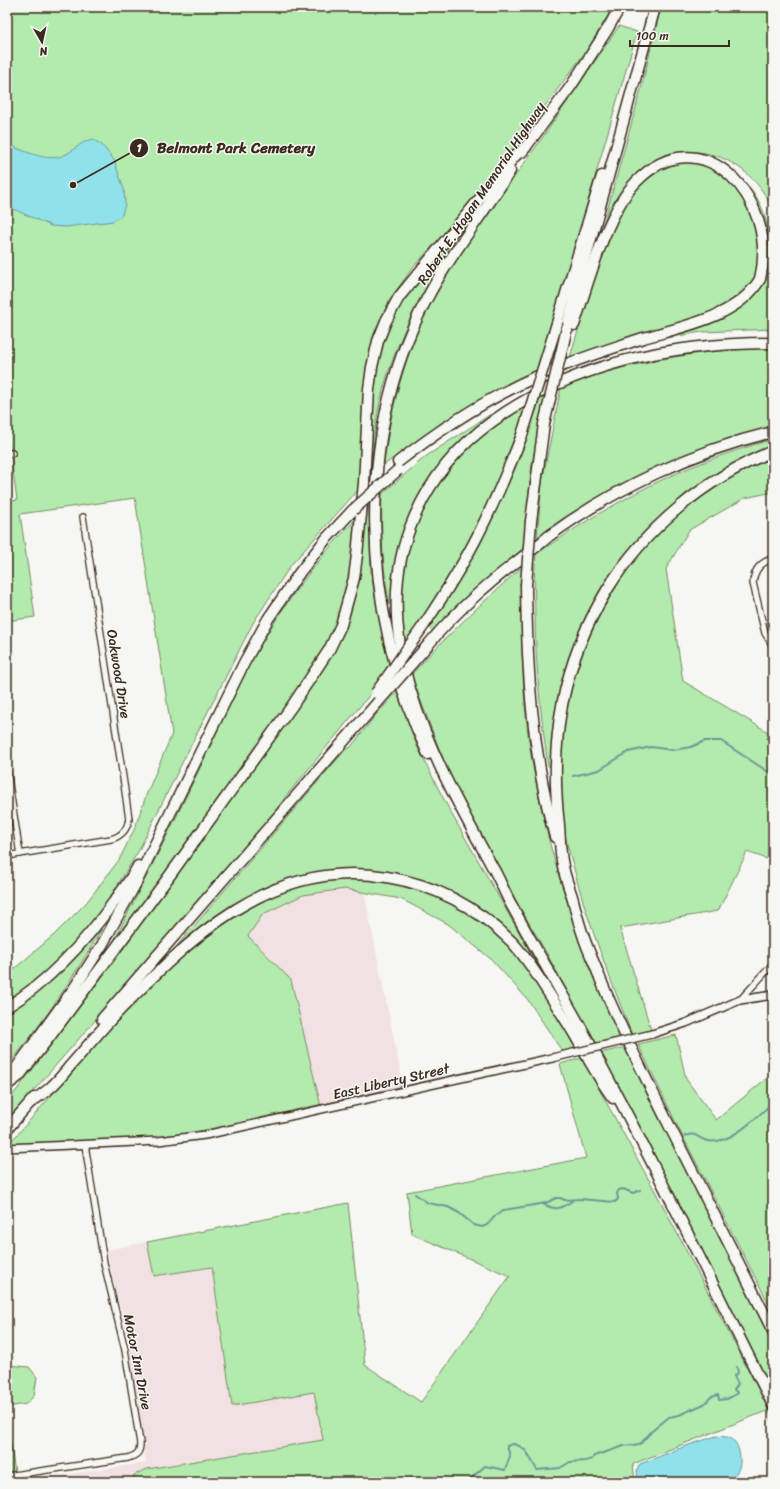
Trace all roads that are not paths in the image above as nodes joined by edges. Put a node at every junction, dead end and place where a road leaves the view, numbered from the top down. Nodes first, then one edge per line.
1 (620, 7) edge
2 (655, 7) edge
3 (628, 107) junction
4 (526, 147) junction
5 (744, 176) dead end
6 (772, 249) edge
7 (570, 326) junction
8 (773, 337) edge
9 (773, 343) edge
10 (773, 432) edge
11 (773, 451) edge
12 (398, 466) junction
13 (83, 517) dead end
14 (773, 559) edge
15 (773, 646) edge
16 (377, 698) junction
17 (196, 760) junction
18 (7, 771) edge
19 (20, 854) junction
20 (7, 856) edge
21 (563, 868) junction
22 (511, 904) junction
23 (773, 964) edge
24 (773, 995) edge
25 (740, 1000) junction
26 (7, 1007) edge
27 (7, 1084) edge
28 (31, 1102) junction
29 (631, 1122) junction
30 (9, 1127) edge
31 (85, 1144) junction
32 (7, 1148) edge
33 (773, 1331) edge
34 (773, 1405) edge
35 (7, 1476) edge

1 - 4 highway, Robert E. Hagan Memorial Highway
2 - 3 highway
3 - 7 highway
3 - 16 highway, bridge
4 - 22 highway, Robert E. Hagan Memorial Highway
4 - 27 highway
5 - 7 highway
6 - 12 highway
7 - 21 highway, bridge
8 - 12 highway
9 - 22 highway
10 - 16 highway, bridge
11 - 21 highway
12 - 17 highway, bridge
13 - 19 street, Oakwood Drive
14 - 15 street
16 - 28 highway
17 - 26 highway
17 - 27 highway
18 - 19 street
19 - 20 street
21 - 33 highway
22 - 29 highway
23 - 25 street
24 - 25 street, East Liberty Street
25 - 31 street, East Liberty Street, bridge
28 - 29 highway
28 - 30 highway
29 - 34 highway
31 - 32 street, East Liberty Street
31 - 35 street, Motor Inn Drive

